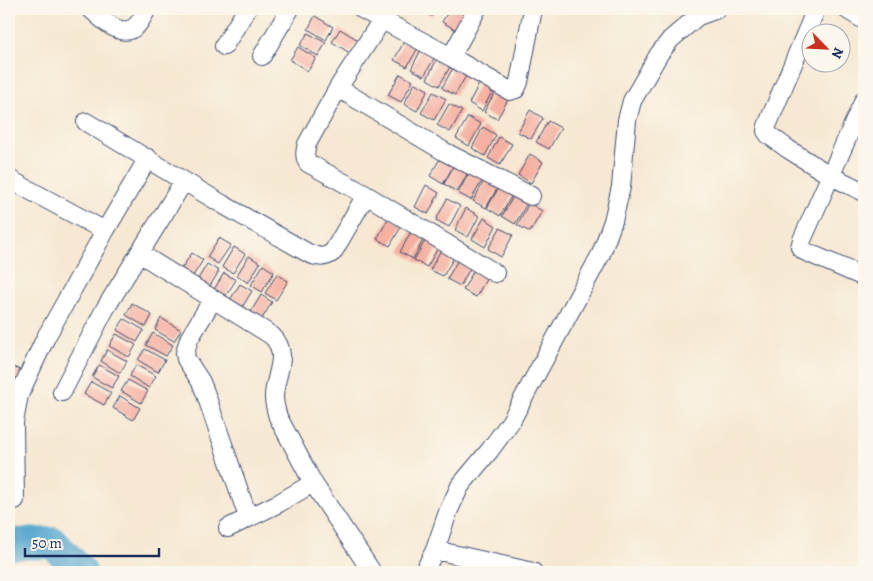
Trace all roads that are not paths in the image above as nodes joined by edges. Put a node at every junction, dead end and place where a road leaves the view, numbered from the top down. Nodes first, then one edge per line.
1 (91, 9) edge
2 (147, 9) edge
3 (247, 9) edge
4 (290, 9) edge
5 (362, 9) edge
6 (478, 9) edge
7 (534, 9) edge
8 (717, 9) edge
9 (816, 9) edge
10 (846, 9) edge
11 (691, 13) edge
12 (385, 14) edge
13 (864, 20) edge
14 (224, 46) dead end
15 (262, 56) dead end
16 (451, 57) junction
17 (338, 88) junction
18 (864, 100) edge
19 (860, 118) edge
20 (86, 122) dead end
21 (148, 158) junction
22 (831, 176) junction
23 (9, 179) edge
24 (184, 181) junction
25 (864, 192) edge
26 (366, 196) junction
27 (531, 196) dead end
28 (105, 231) junction
29 (139, 253) junction
30 (495, 273) dead end
31 (864, 277) edge
32 (213, 299) junction
33 (62, 392) dead end
34 (314, 483) junction
35 (16, 500) dead end
36 (248, 517) junction
37 (228, 528) dead end
38 (435, 550) junction
39 (372, 572) edge
40 (424, 572) edge
41 (533, 572) edge

1 - 2 street
3 - 14 street
4 - 15 street
5 - 12 street
6 - 16 street
7 - 16 street
8 - 11 street
9 - 22 street
10 - 13 street
11 - 38 street
12 - 16 street
12 - 17 street
17 - 26 street
17 - 27 street
18 - 19 street
19 - 22 street
20 - 21 street
21 - 24 street
21 - 28 street
22 - 25 street
22 - 31 street
23 - 28 street
24 - 26 street
24 - 29 street
26 - 30 street
28 - 35 street
29 - 32 street
29 - 33 street
32 - 34 street
32 - 36 street
34 - 36 street
34 - 39 street
36 - 37 street
38 - 40 street
38 - 41 street

